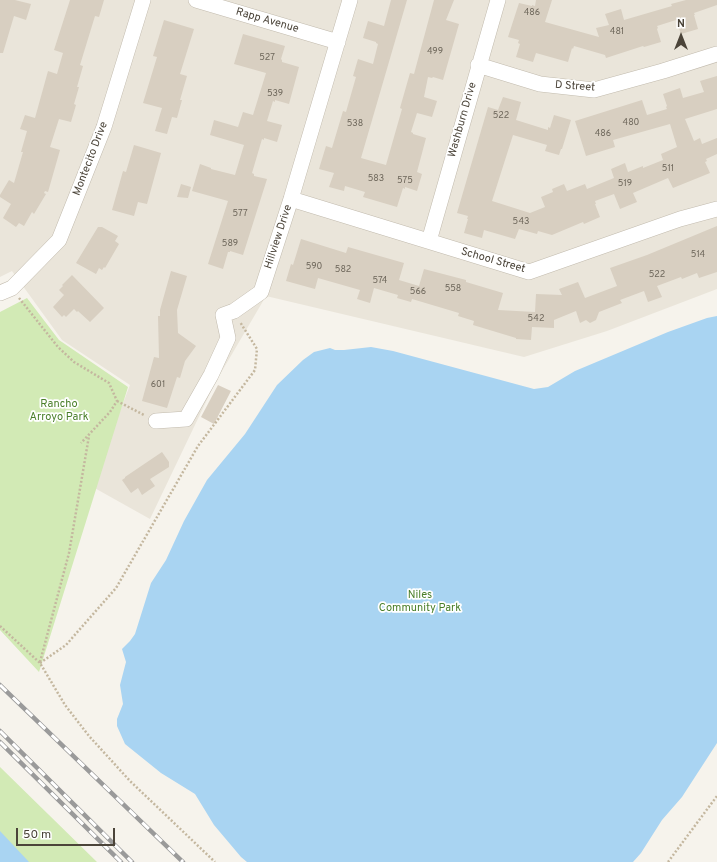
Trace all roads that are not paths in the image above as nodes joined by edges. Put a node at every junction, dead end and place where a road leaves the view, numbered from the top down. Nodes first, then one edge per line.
1 (143, 0) edge
2 (196, 0) edge
3 (350, 0) edge
4 (498, 0) edge
5 (338, 42) junction
6 (717, 54) edge
7 (478, 65) junction
8 (291, 199) junction
9 (717, 210) edge
10 (429, 241) junction
11 (6, 290) edge
12 (156, 421) road end

1 - 11 street, Montecito Drive
2 - 5 street, Rapp Avenue
3 - 5 street, Hillview Drive
4 - 7 street, Washburn Drive
5 - 8 street, Hillview Drive
6 - 7 street, D Street
7 - 10 street, Washburn Drive
8 - 10 street, School Street
8 - 12 street, Hillview Drive
9 - 10 street, School Street

